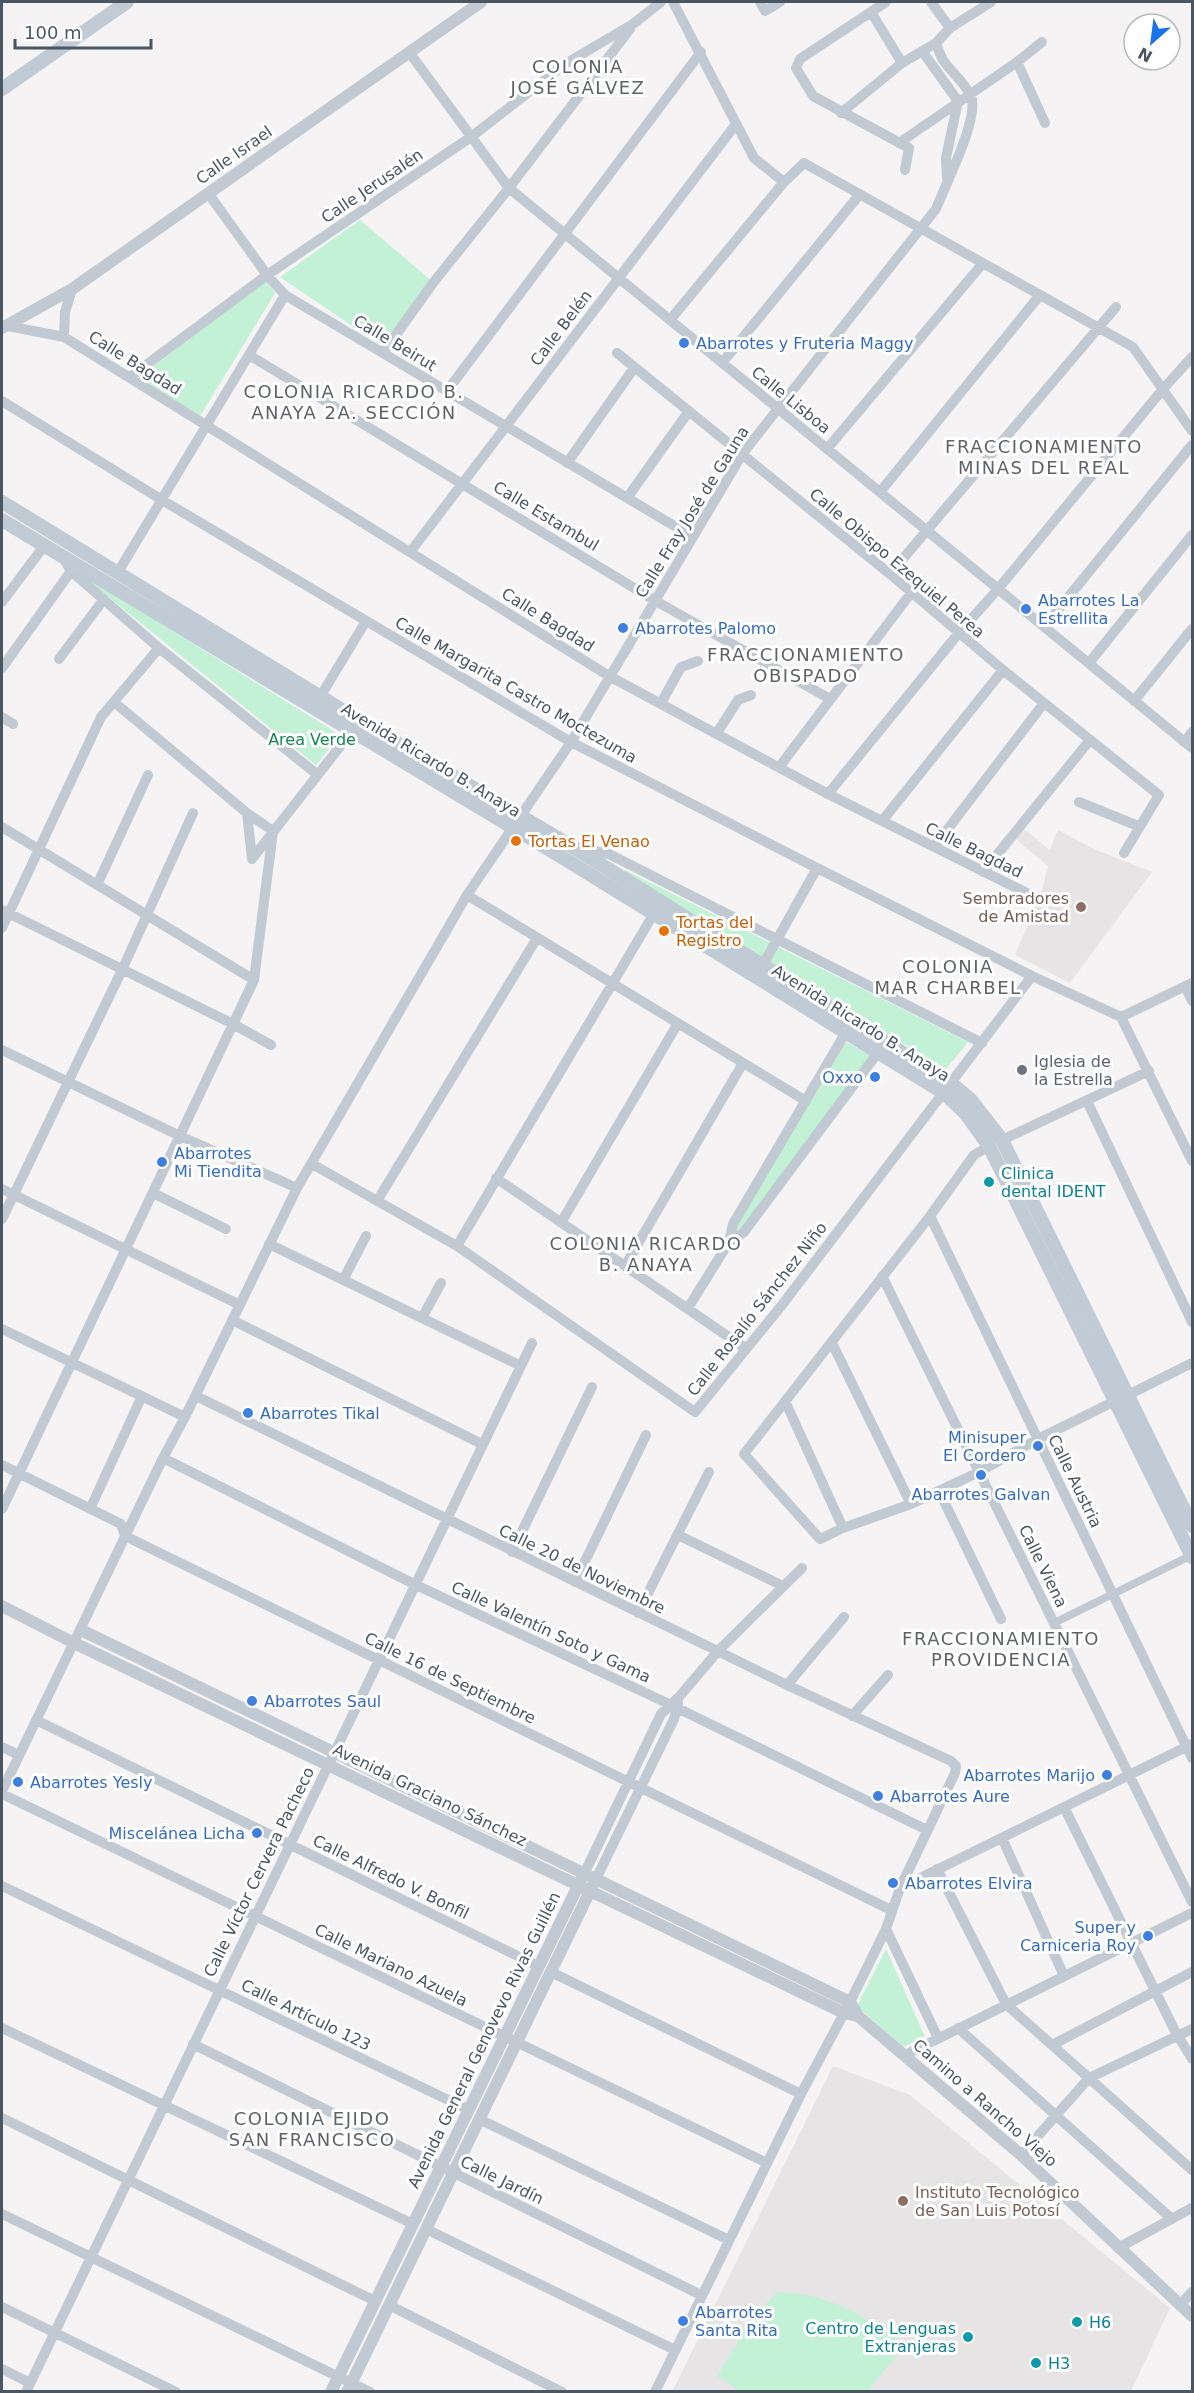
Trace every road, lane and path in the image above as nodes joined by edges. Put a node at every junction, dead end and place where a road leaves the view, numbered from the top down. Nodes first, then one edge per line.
1 (127, 2) edge
2 (481, 2) edge
3 (661, 2) edge
4 (673, 2) edge
5 (760, 2) edge
6 (780, 2) edge
7 (886, 2) edge
8 (931, 2) edge
9 (991, 2) edge
10 (871, 12) junction
11 (633, 24) junction
12 (950, 28) junction
13 (1042, 42) dead end
14 (936, 43) junction
15 (922, 51) junction
16 (409, 52) junction
17 (701, 52) junction
18 (1017, 62) junction
19 (902, 63) junction
20 (2, 89) edge
21 (970, 94) junction
22 (958, 101) junction
23 (841, 113) junction
24 (1044, 123) dead end
25 (736, 124) junction
26 (471, 137) junction
27 (899, 143) junction
28 (905, 170) dead end
29 (947, 179) junction
30 (784, 182) junction
31 (509, 188) junction
32 (208, 193) junction
33 (860, 194) junction
34 (922, 229) junction
35 (566, 234) junction
36 (983, 263) junction
37 (267, 275) junction
38 (618, 277) junction
39 (72, 289) junction
40 (285, 295) junction
41 (1040, 295) junction
42 (1116, 307) dead end
43 (670, 320) junction
44 (2, 327) edge
45 (1099, 328) junction
46 (64, 336) junction
47 (383, 353) junction
48 (618, 353) dead end
49 (249, 355) junction
50 (1192, 357) edge
51 (722, 363) junction
52 (634, 368) junction
53 (130, 377) junction
54 (1163, 389) junction
55 (447, 391) junction
56 (2, 401) edge
57 (778, 408) junction
58 (689, 411) junction
59 (206, 426) junction
60 (505, 426) junction
61 (1192, 431) edge
62 (1192, 445) edge
63 (827, 449) junction
64 (743, 453) junction
65 (567, 463) junction
66 (463, 483) junction
67 (880, 492) junction
68 (627, 498) junction
69 (162, 500) junction
70 (2, 502) edge
71 (2, 520) edge
72 (926, 530) junction
73 (1192, 535) edge
74 (693, 537) junction
75 (69, 543) junction
76 (44, 546) junction
77 (411, 551) junction
78 (62, 556) junction
79 (71, 571) junction
80 (118, 572) junction
81 (890, 574) junction
82 (998, 589) junction
83 (911, 593) junction
84 (104, 599) junction
85 (654, 600) junction
86 (2, 602) edge
87 (366, 621) junction
88 (1044, 627) junction
89 (1192, 629) edge
90 (958, 634) junction
91 (159, 648) junction
92 (58, 659) dead end
93 (698, 661) dead end
94 (1089, 663) junction
95 (2, 668) edge
96 (1002, 670) junction
97 (609, 676) junction
98 (751, 695) dead end
99 (320, 697) junction
100 (830, 699) junction
101 (1134, 701) junction
102 (114, 702) junction
103 (1044, 703) junction
104 (661, 704) junction
105 (2, 717) edge
106 (13, 724) dead end
107 (356, 727) junction
108 (1192, 732) edge
109 (717, 733) junction
110 (1090, 740) junction
111 (571, 742) junction
112 (1188, 745) edge
113 (780, 766) junction
114 (148, 775) dead end
115 (318, 775) junction
116 (828, 794) junction
117 (1079, 802) dead end
118 (193, 813) dead end
119 (247, 813) junction
120 (882, 821) junction
121 (517, 823) junction
122 (2, 826) edge
123 (1138, 826) junction
124 (273, 831) junction
125 (573, 847) junction
126 (934, 847) junction
127 (39, 849) junction
128 (1124, 854) dead end
129 (817, 868) junction
130 (983, 872) junction
131 (97, 885) junction
132 (467, 895) junction
133 (1035, 897) dead end
134 (5, 912) edge
135 (147, 915) junction
136 (653, 915) junction
137 (2, 928) edge
138 (537, 938) junction
139 (776, 940) junction
140 (122, 970) junction
141 (759, 971) junction
142 (1032, 976) junction
143 (254, 980) junction
144 (612, 984) junction
145 (1189, 985) edge
146 (1192, 1001) edge
147 (1121, 1017) junction
148 (678, 1023) junction
149 (233, 1024) junction
150 (846, 1032) junction
151 (982, 1043) junction
152 (271, 1045) dead end
153 (2, 1050) edge
154 (879, 1051) junction
155 (743, 1063) junction
156 (1149, 1071) junction
157 (67, 1082) junction
158 (948, 1088) junction
159 (806, 1101) junction
160 (1087, 1101) junction
161 (180, 1136) junction
162 (996, 1143) junction
163 (1192, 1161) edge
164 (312, 1164) junction
165 (496, 1178) junction
166 (297, 1188) junction
167 (2, 1189) edge
168 (153, 1193) junction
169 (14, 1195) junction
170 (377, 1201) junction
171 (930, 1216) junction
172 (2, 1219) edge
173 (562, 1221) junction
174 (226, 1229) dead end
175 (366, 1236) dead end
176 (729, 1242) junction
177 (269, 1244) junction
178 (457, 1246) junction
179 (127, 1249) junction
180 (625, 1266) junction
181 (882, 1276) junction
182 (344, 1280) junction
183 (441, 1283) dead end
184 (240, 1305) junction
185 (688, 1308) junction
186 (422, 1318) junction
187 (232, 1320) junction
188 (1192, 1322) edge
189 (2, 1329) edge
190 (532, 1342) dead end
191 (832, 1343) junction
192 (746, 1348) junction
193 (72, 1363) junction
194 (1192, 1363) edge
195 (519, 1365) junction
196 (592, 1387) dead end
197 (141, 1396) junction
198 (196, 1396) junction
199 (1121, 1398) junction
200 (785, 1401) junction
201 (185, 1417) junction
202 (646, 1435) dead end
203 (1038, 1438) junction
204 (482, 1444) junction
205 (1151, 1457) junction
206 (162, 1458) junction
207 (2, 1466) edge
208 (709, 1472) dead end
209 (979, 1472) junction
210 (19, 1473) junction
211 (939, 1491) junction
212 (911, 1504) junction
213 (2, 1509) edge
214 (90, 1509) junction
215 (445, 1520) junction
216 (1192, 1526) edge
217 (843, 1528) junction
218 (678, 1535) junction
219 (125, 1536) junction
220 (512, 1552) junction
221 (1192, 1556) edge
222 (802, 1568) dead end
223 (575, 1582) junction
224 (414, 1584) junction
225 (783, 1586) junction
226 (1113, 1593) junction
227 (2, 1606) edge
228 (638, 1613) junction
229 (844, 1617) dead end
230 (1001, 1619) dead end
231 (1054, 1623) junction
232 (81, 1630) junction
233 (74, 1643) junction
234 (718, 1651) junction
235 (378, 1659) junction
236 (888, 1675) dead end
237 (787, 1686) junction
238 (675, 1703) junction
239 (852, 1716) junction
240 (36, 1720) junction
241 (1190, 1745) edge
242 (2, 1747) edge
243 (19, 1755) junction
244 (331, 1758) junction
245 (1192, 1758) edge
246 (1129, 1775) junction
247 (627, 1781) junction
248 (640, 1788) junction
249 (2, 1792) edge
250 (1064, 1807) junction
251 (927, 1830) junction
252 (1002, 1838) junction
253 (289, 1844) junction
254 (937, 1869) junction
255 (584, 1874) junction
256 (596, 1879) junction
257 (2, 1886) edge
258 (578, 1886) junction
259 (900, 1888) junction
260 (590, 1892) junction
261 (1192, 1902) edge
262 (891, 1910) junction
263 (1192, 1913) edge
264 (254, 1916) junction
265 (886, 1929) junction
266 (718, 1937) junction
267 (1133, 1942) junction
268 (712, 1950) junction
269 (538, 1966) junction
270 (551, 1972) junction
271 (1192, 1972) edge
272 (1064, 1976) junction
273 (218, 1990) junction
274 (1155, 1990) junction
275 (1006, 2004) junction
276 (847, 2008) junction
277 (2, 2028) edge
278 (958, 2028) junction
279 (1192, 2029) edge
280 (504, 2037) junction
281 (1178, 2037) junction
282 (938, 2038) junction
283 (517, 2043) junction
284 (193, 2044) junction
285 (1052, 2045) junction
286 (905, 2055) junction
287 (1192, 2059) edge
288 (1089, 2078) junction
289 (801, 2094) junction
290 (164, 2105) junction
291 (467, 2109) junction
292 (1056, 2115) junction
293 (2, 2118) edge
294 (479, 2119) junction
295 (1021, 2155) junction
296 (767, 2163) junction
297 (441, 2166) junction
298 (1192, 2170) edge
299 (453, 2173) junction
300 (128, 2179) junction
301 (1192, 2208) edge
302 (2, 2214) edge
303 (1172, 2218) junction
304 (413, 2224) junction
305 (426, 2229) junction
306 (729, 2240) junction
307 (1118, 2248) junction
308 (90, 2257) junction
309 (1192, 2292) edge
310 (701, 2295) junction
311 (375, 2301) junction
312 (389, 2305) junction
313 (1180, 2305) junction
314 (2, 2307) edge
315 (1192, 2316) edge
316 (54, 2332) junction
317 (675, 2350) junction
318 (2, 2369) edge
319 (338, 2376) junction
320 (28, 2387) edge
321 (349, 2387) edge
322 (176, 2391) edge
323 (331, 2391) edge
324 (370, 2391) edge
325 (562, 2391) edge
326 (655, 2391) edge

1 - 20 main road
2 - 16 street, Calle Israel
3 - 11 street
4 - 17 street
5 - 6 street
7 - 10 street
8 - 12 street
9 - 12 street
10 - 19 street
10 - 23 street
11 - 26 street, Calle Jerusalén
11 - 31 street
12 - 14 street
13 - 18 street
14 - 15 street
14 - 21 street
15 - 19 street
15 - 22 street
16 - 26 street, Calle Lisboa
16 - 32 street, Calle Israel
17 - 25 street
17 - 35 street
18 - 21 street
18 - 24 street
19 - 23 street
21 - 22 street
21 - 29 street
22 - 27 street
22 - 29 street
23 - 27 street
25 - 30 street
25 - 38 street, Calle Belén
26 - 31 street, Calle Lisboa
26 - 37 street, Calle Jerusalén
27 - 28 street
29 - 34 street, Calle Fray José de Gauna
30 - 33 street
30 - 43 street
31 - 35 street, Calle Lisboa
31 - 47 street
32 - 37 street, Calle Beirut
32 - 39 street, Calle Israel
33 - 34 street
33 - 51 street
34 - 36 street
34 - 57 street, Calle Fray José de Gauna
35 - 38 street, Calle Lisboa
35 - 55 street
36 - 41 street
36 - 63 street
37 - 40 street, Calle Beirut
37 - 53 street, Calle Jerusalén
38 - 43 street, Calle Lisboa
38 - 60 street, Calle Belén
39 - 44 street, Calle Israel
39 - 46 street, Calle Bagdad
40 - 47 street, Calle Beirut
40 - 49 street
41 - 45 street
41 - 67 street
42 - 45 street
43 - 51 street, Calle Lisboa
44 - 46 street, Calle Bagdad
45 - 54 street
45 - 72 street
46 - 53 street, Calle Bagdad
47 - 55 street, Calle Beirut
48 - 52 street, Calle Obispo Ezequiel Perea
49 - 59 street
49 - 66 street, Calle Estambul
50 - 54 street
51 - 57 street, Calle Lisboa
52 - 58 street, Calle Obispo Ezequiel Perea
52 - 65 street
53 - 59 street, Calle Bagdad
54 - 61 street
54 - 82 street
55 - 60 street, Calle Beirut
56 - 69 street, Calle Margarita Castro Moctezuma
57 - 63 street, Calle Lisboa
57 - 64 street, Calle Fray José de Gauna
58 - 64 street, Calle Obispo Ezequiel Perea
58 - 68 street
59 - 69 street
59 - 77 street, Calle Bagdad
60 - 65 street, Calle Beirut
60 - 66 street, Calle Belén
62 - 88 street
63 - 67 street, Calle Lisboa
64 - 74 street, Calle Fray José de Gauna
64 - 81 street, Calle Obispo Ezequiel Perea
65 - 68 street, Calle Beirut
66 - 77 street, Calle Belén
66 - 85 street, Calle Estambul
67 - 72 street, Calle Lisboa
68 - 74 street, Calle Beirut
69 - 80 street
69 - 87 street, Calle Margarita Castro Moctezuma
70 - 75 main road, Avenida Ricardo B. Anaya
71 - 76 main road, Avenida Ricardo B. Anaya
72 - 81 street
72 - 82 street, Calle Lisboa
73 - 94 street
74 - 85 street, Calle Fray José de Gauna
75 - 78 street
75 - 80 main road, Avenida Ricardo B. Anaya
76 - 78 main road, Avenida Ricardo B. Anaya
76 - 86 street
77 - 97 street, Calle Bagdad
78 - 79 street
78 - 107 main road, Avenida Ricardo B. Anaya
79 - 84 street
79 - 95 street
80 - 99 main road, Avenida Ricardo B. Anaya
81 - 83 street, Calle Obispo Ezequiel Perea
82 - 88 street, Calle Lisboa
82 - 90 street
83 - 90 street, Calle Obispo Ezequiel Perea
83 - 100 street
84 - 91 street
84 - 92 street
85 - 97 street, Calle Fray José de Gauna
85 - 100 street, Calle Estambul
87 - 99 street
87 - 111 street, Calle Margarita Castro Moctezuma
88 - 94 street, Calle Lisboa
89 - 101 street
90 - 96 street, Calle Obispo Ezequiel Perea
90 - 116 street
91 - 102 street
91 - 115 street
93 - 104 street
94 - 101 street, Calle Lisboa
96 - 103 street, Calle Obispo Ezequiel Perea
96 - 120 street
97 - 104 street, Calle Bagdad
97 - 111 street, Calle Fray José de Gauna
98 - 109 street
99 - 107 main road, Avenida Ricardo B. Anaya
100 - 113 street
101 - 112 street, Calle Lisboa
102 - 119 street
102 - 127 street
103 - 110 street, Calle Obispo Ezequiel Perea
103 - 126 street
104 - 109 street, Calle Bagdad
105 - 106 street
107 - 115 street
107 - 121 main road, Avenida Ricardo B. Anaya
108 - 112 street
109 - 113 street, Calle Bagdad
110 - 123 street, Calle Obispo Ezequiel Perea
110 - 130 street
111 - 121 street, Calle Fray José de Gauna
111 - 129 street, Calle Margarita Castro Moctezuma
113 - 116 street, Calle Bagdad
114 - 131 street
115 - 124 street
116 - 120 street, Calle Bagdad
117 - 123 street
118 - 135 street
119 - 124 street
119 - 124 street
120 - 126 street, Calle Bagdad
121 - 125 main road, Avenida Ricardo B. Anaya
121 - 132 street, Calle Fray José de Gauna
121 - 136 main road, Avenida Ricardo B. Anaya
122 - 127 street
123 - 128 street
124 - 143 street
125 - 139 street
125 - 141 main road, Avenida Ricardo B. Anaya
126 - 130 street, Calle Bagdad
127 - 131 street
127 - 134 street
129 - 139 street
129 - 142 street, Calle Margarita Castro Moctezuma
130 - 133 street, Calle Bagdad
131 - 135 street
132 - 138 street
132 - 164 street, Calle Fray José de Gauna
134 - 137 street
134 - 140 street
135 - 140 street
135 - 143 street
136 - 141 main road, Avenida Ricardo B. Anaya
136 - 144 street
138 - 144 street
138 - 170 street
139 - 141 street
139 - 151 street
140 - 149 street
140 - 157 street
141 - 150 main road, Avenida Ricardo B. Anaya
141 - 158 main road, Avenida Ricardo B. Anaya
142 - 147 street, Calle Margarita Castro Moctezuma
142 - 151 street, Calle Rosalío Sánchez Niño
143 - 149 street
144 - 148 street
144 - 165 street
145 - 146 street
145 - 147 street
147 - 156 street
148 - 155 street
148 - 173 street
149 - 152 street
149 - 161 street
150 - 154 main road, Avenida Ricardo B. Anaya
150 - 159 street
151 - 158 street, Calle Rosalío Sánchez Niño
153 - 157 street
154 - 158 main road, Avenida Ricardo B. Anaya
154 - 176 street
155 - 159 street
155 - 180 street
156 - 160 street
156 - 163 street
157 - 161 street
157 - 169 street
158 - 162 main road, Avenida Ricardo B. Anaya
158 - 192 street, Calle Rosalío Sánchez Niño
159 - 176 street
160 - 162 street
160 - 188 street
161 - 166 street
161 - 168 street
162 - 171 street
162 - 199 main road, Avenida Ricardo B. Anaya
164 - 166 street, Calle Fray José de Gauna
164 - 170 street, Calle Rosalío Sánchez Niño
165 - 173 street
165 - 178 street
166 - 177 street, Calle Fray José de Gauna
167 - 169 street
168 - 174 street
168 - 179 street
169 - 172 street
169 - 179 street
170 - 178 street, Calle Rosalío Sánchez Niño
171 - 181 street
171 - 203 street, Calle Austria
173 - 180 street
175 - 182 street
176 - 185 street
177 - 182 street
177 - 184 street, Calle Fray José de Gauna
178 - 192 street, Calle Rosalío Sánchez Niño
179 - 184 street
179 - 193 street
180 - 185 street
181 - 191 street
181 - 209 street, Calle Viena
182 - 186 street
183 - 186 street
184 - 187 street, Calle Fray José de Gauna
185 - 192 street
186 - 195 street
187 - 198 street, Calle Fray José de Gauna
187 - 204 street
189 - 193 street
190 - 195 street, Calle Víctor Cervera Pacheco
191 - 200 street
191 - 212 street
193 - 197 street
193 - 210 street
194 - 199 street
195 - 204 street, Calle Víctor Cervera Pacheco
196 - 220 street
197 - 201 street
197 - 214 street
198 - 201 street, Calle Fray José de Gauna
198 - 215 street, Calle 20 de Noviembre
199 - 203 street
199 - 205 main road, Avenida Ricardo B. Anaya
200 - 217 street
200 - 217 street
201 - 206 street, Calle Fray José de Gauna
202 - 223 street
203 - 209 street
203 - 226 street, Calle Austria
204 - 215 street, Calle Víctor Cervera Pacheco
205 - 216 main road, Avenida Ricardo B. Anaya
205 - 221 main road, Avenida Ricardo B. Anaya
206 - 219 street, Calle Fray José de Gauna
206 - 224 street, Calle Valentín Soto y Gama
207 - 210 street, Calle 16 de Septiembre
208 - 218 street
209 - 211 street
209 - 231 street, Calle Viena
210 - 213 street
210 - 214 street, Calle 16 de Septiembre
211 - 212 street
211 - 230 street
212 - 217 street
214 - 219 street, Calle 16 de Septiembre
215 - 220 street, Calle 20 de Noviembre
215 - 224 street, Calle Víctor Cervera Pacheco
218 - 225 street
218 - 228 street
219 - 232 street, Calle Fray José de Gauna
219 - 235 street, Calle 16 de Septiembre
220 - 223 street, Calle 20 de Noviembre
221 - 226 street
222 - 225 street
223 - 228 street, Calle 20 de Noviembre
224 - 235 street, Calle Víctor Cervera Pacheco
224 - 238 street, Calle Valentín Soto y Gama
225 - 234 street
226 - 231 street
226 - 241 street, Calle Austria
227 - 233 street, Avenida Graciano Sánchez
228 - 234 street, Calle 20 de Noviembre
229 - 237 street
231 - 246 street, Calle Viena
232 - 233 street, Calle Fray José de Gauna
232 - 244 street, Avenida Graciano Sánchez
233 - 240 street, Calle Fray José de Gauna
233 - 244 street, Avenida Graciano Sánchez
234 - 237 street, Calle 20 de Noviembre
234 - 238 street
235 - 244 street, Calle Víctor Cervera Pacheco
235 - 247 street, Calle 16 de Septiembre
236 - 239 street
237 - 239 street, Calle 20 de Noviembre
238 - 247 street, Avenida General Genovevo Rivas Guillén
238 - 248 street, Avenida General Genovevo Rivas Guillén
238 - 251 street, Calle Valentín Soto y Gama
239 - 251 street, Calle 20 de Noviembre
240 - 243 street, Calle Fray José de Gauna
240 - 253 street, Calle Alfredo V. Bonfil
241 - 245 street, Calle Austria
241 - 246 street
242 - 243 street
243 - 249 street, Calle Fray José de Gauna
244 - 253 street, Calle Víctor Cervera Pacheco
244 - 255 street, Avenida Graciano Sánchez
244 - 258 street, Avenida Graciano Sánchez
246 - 250 street
246 - 261 street, Calle Viena
247 - 248 street, Calle 16 de Septiembre
247 - 255 street, Avenida General Genovevo Rivas Guillén
248 - 256 street, Avenida General Genovevo Rivas Guillén
248 - 262 street, Calle 16 de Septiembre
249 - 264 street, Calle Mariano Azuela
250 - 252 street
250 - 267 street
251 - 259 street
252 - 254 street
252 - 272 street
253 - 264 street, Calle Víctor Cervera Pacheco
253 - 269 street, Calle Alfredo V. Bonfil
254 - 259 street
254 - 275 street
255 - 256 street, Avenida Graciano Sánchez
255 - 258 street, Avenida General Genovevo Rivas Guillén
256 - 260 street, Avenida General Genovevo Rivas Guillén
256 - 266 street, Avenida Graciano Sánchez
257 - 273 street, Calle Artículo 123
258 - 260 street, Avenida Graciano Sánchez
258 - 269 street, Avenida General Genovevo Rivas Guillén
259 - 262 street
260 - 268 street, Avenida Graciano Sánchez
260 - 270 street, Avenida General Genovevo Rivas Guillén
262 - 265 street
263 - 267 street
264 - 273 street, Calle Víctor Cervera Pacheco
264 - 280 street, Calle Mariano Azuela
265 - 276 street
265 - 282 street
266 - 268 street
266 - 276 street, Avenida Graciano Sánchez
267 - 272 street
267 - 274 street
268 - 276 street, Avenida Graciano Sánchez
269 - 280 street, Avenida General Genovevo Rivas Guillén
270 - 283 street, Avenida General Genovevo Rivas Guillén
270 - 289 street
271 - 274 street
272 - 275 street
273 - 284 street, Calle Víctor Cervera Pacheco
273 - 291 street, Calle Artículo 123
274 - 281 street
274 - 285 street
275 - 278 street
275 - 285 street
276 - 286 street, Camino a Rancho Viejo
276 - 289 street
277 - 290 street
278 - 282 street
278 - 292 street
279 - 281 street
280 - 283 street, Calle Mariano Azuela
280 - 291 street, Avenida General Genovevo Rivas Guillén
281 - 287 street
281 - 288 street
282 - 286 street
283 - 294 street, Avenida General Genovevo Rivas Guillén
283 - 296 street, Calle Mariano Azuela
284 - 290 street, Calle Víctor Cervera Pacheco
284 - 297 street, Calle Jardín
285 - 288 street
286 - 295 street, Camino a Rancho Viejo
288 - 292 street
288 - 298 street
289 - 296 street
290 - 300 street, Calle Víctor Cervera Pacheco
290 - 304 street
291 - 297 street, Avenida General Genovevo Rivas Guillén
292 - 295 street
292 - 303 street
293 - 300 street
294 - 299 street, Avenida General Genovevo Rivas Guillén
294 - 306 street
295 - 307 street, Camino a Rancho Viejo
296 - 306 street
297 - 299 street, Calle Jardín
297 - 304 street, Avenida General Genovevo Rivas Guillén
299 - 305 street, Avenida General Genovevo Rivas Guillén
299 - 310 street, Calle Jardín
300 - 308 street, Calle Víctor Cervera Pacheco
300 - 311 street
301 - 303 street
302 - 308 street
303 - 307 street
304 - 311 street, Avenida General Genovevo Rivas Guillén
305 - 312 street, Avenida General Genovevo Rivas Guillén
305 - 317 street
306 - 310 street
307 - 313 street, Camino a Rancho Viejo
308 - 316 street, Calle Víctor Cervera Pacheco
308 - 319 street
309 - 313 street
310 - 317 street
311 - 319 street, Avenida General Genovevo Rivas Guillén
312 - 321 street, Avenida General Genovevo Rivas Guillén
312 - 325 street
313 - 315 street, Camino a Rancho Viejo
314 - 316 street
316 - 320 street, Calle Víctor Cervera Pacheco
316 - 322 street
317 - 326 street
318 - 320 street
319 - 321 street
319 - 323 street, Avenida General Genovevo Rivas Guillén
321 - 324 street

